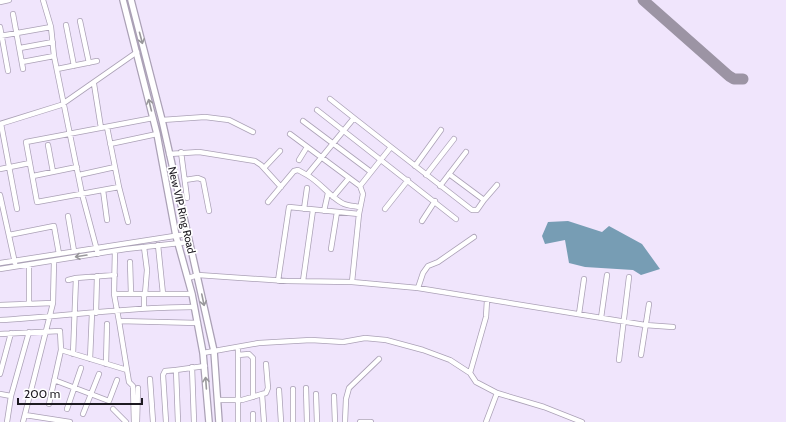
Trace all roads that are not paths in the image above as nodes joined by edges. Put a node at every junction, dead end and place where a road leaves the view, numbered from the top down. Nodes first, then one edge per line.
1 (9, 0) edge
2 (43, 0) edge
3 (123, 0) edge
4 (131, 0) edge
5 (0, 2) edge
6 (13, 14) dead end
7 (80, 21) dead end
8 (66, 25) dead end
9 (0, 27) edge
10 (51, 27) junction
11 (16, 32) junction
12 (1, 36) edge
13 (53, 42) junction
14 (20, 48) junction
15 (137, 52) junction
16 (54, 56) junction
17 (22, 62) junction
18 (97, 62) dead end
19 (89, 63) junction
20 (74, 66) junction
21 (23, 69) dead end
22 (57, 69) junction
23 (8, 71) dead end
24 (94, 84) junction
25 (330, 99) dead end
26 (64, 103) junction
27 (318, 110) dead end
28 (153, 118) junction
29 (354, 118) junction
30 (162, 120) junction
31 (303, 122) dead end
32 (0, 124) edge
33 (101, 128) junction
34 (106, 128) junction
35 (343, 130) junction
36 (441, 130) dead end
37 (253, 132) dead end
38 (70, 134) junction
39 (157, 134) junction
40 (290, 134) dead end
41 (454, 139) dead end
42 (110, 144) junction
43 (333, 144) junction
44 (48, 145) dead end
45 (307, 147) junction
46 (391, 147) junction
47 (280, 151) dead end
48 (181, 152) junction
49 (466, 152) dead end
50 (169, 154) junction
51 (321, 158) junction
52 (299, 160) dead end
53 (381, 160) junction
54 (30, 163) junction
55 (415, 166) junction
56 (10, 167) junction
57 (77, 167) junction
58 (115, 167) junction
59 (264, 168) junction
60 (0, 169) edge
61 (53, 172) junction
62 (371, 172) junction
63 (449, 174) junction
64 (79, 175) junction
65 (307, 175) junction
66 (426, 175) junction
67 (33, 176) junction
68 (348, 178) junction
69 (184, 180) junction
70 (408, 180) junction
71 (497, 185) dead end
72 (360, 186) junction
73 (440, 186) junction
74 (119, 187) junction
75 (281, 187) junction
76 (307, 188) dead end
77 (103, 190) junction
78 (328, 193) junction
79 (82, 194) junction
80 (0, 195) edge
81 (333, 197) junction
82 (187, 198) dead end
83 (484, 200) junction
84 (435, 201) junction
85 (268, 202) dead end
86 (360, 207) junction
87 (17, 209) dead end
88 (304, 209) junction
89 (386, 209) dead end
90 (313, 210) junction
91 (2, 211) edge
92 (209, 211) dead end
93 (324, 211) junction
94 (337, 212) junction
95 (359, 214) junction
96 (68, 216) dead end
97 (456, 219) dead end
98 (107, 220) dead end
99 (422, 221) dead end
100 (128, 222) dead end
101 (187, 234) junction
102 (9, 235) junction
103 (474, 237) dead end
104 (177, 239) junction
105 (189, 242) junction
106 (158, 245) junction
107 (144, 247) junction
108 (97, 248) junction
109 (331, 249) dead end
110 (115, 251) junction
111 (74, 252) junction
112 (59, 254) junction
113 (98, 254) junction
114 (15, 261) junction
115 (54, 261) junction
116 (130, 262) dead end
117 (0, 263) edge
118 (16, 267) junction
119 (29, 268) dead end
120 (0, 269) edge
121 (115, 275) junction
122 (198, 275) junction
123 (607, 275) dead end
124 (97, 276) junction
125 (629, 277) dead end
126 (76, 278) junction
127 (188, 278) junction
128 (584, 279) dead end
129 (68, 280) dead end
130 (278, 281) junction
131 (303, 281) junction
132 (352, 282) junction
133 (418, 288) junction
134 (114, 294) junction
135 (131, 294) junction
136 (145, 294) junction
137 (163, 294) junction
138 (192, 294) junction
139 (488, 300) junction
140 (53, 303) junction
141 (29, 304) junction
142 (649, 304) dead end
143 (0, 305) edge
144 (194, 307) junction
145 (144, 308) junction
146 (116, 311) junction
147 (94, 313) junction
148 (579, 314) junction
149 (74, 315) junction
150 (50, 317) junction
151 (601, 318) junction
152 (0, 320) edge
153 (119, 321) junction
154 (624, 322) junction
155 (198, 323) junction
156 (107, 324) dead end
157 (645, 325) junction
158 (673, 327) dead end
159 (46, 331) junction
160 (29, 332) junction
161 (11, 333) junction
162 (0, 334) edge
163 (238, 347) junction
164 (61, 350) junction
165 (214, 351) junction
166 (203, 353) junction
167 (73, 354) junction
168 (238, 355) junction
169 (641, 355) dead end
170 (90, 359) junction
171 (379, 359) dead end
172 (619, 360) dead end
173 (106, 364) junction
174 (266, 364) dead end
175 (205, 366) junction
176 (192, 367) junction
177 (81, 368) dead end
178 (127, 370) junction
179 (176, 370) junction
180 (470, 373) junction
181 (0, 374) edge
182 (99, 374) dead end
183 (150, 379) dead end
184 (54, 380) junction
185 (117, 380) dead end
186 (138, 388) dead end
187 (306, 388) dead end
188 (74, 389) junction
189 (293, 389) dead end
190 (279, 390) dead end
191 (497, 393) junction
192 (0, 394) edge
193 (262, 394) junction
194 (316, 394) dead end
195 (92, 395) junction
196 (11, 396) junction
197 (334, 396) dead end
198 (253, 397) junction
199 (219, 400) junction
200 (238, 400) junction
201 (49, 404) dead end
202 (67, 409) dead end
203 (113, 409) dead end
204 (83, 414) dead end
205 (253, 414) dead end
206 (25, 415) junction
207 (7, 422) edge
208 (23, 422) edge
209 (70, 422) edge
210 (125, 422) edge
211 (134, 422) edge
212 (138, 422) edge
213 (153, 422) edge
214 (166, 422) edge
215 (178, 422) edge
216 (194, 422) edge
217 (209, 422) edge
218 (219, 422) edge
219 (238, 422) edge
220 (254, 422) edge
221 (264, 422) edge
222 (281, 422) edge
223 (293, 422) edge
224 (307, 422) edge
225 (317, 422) edge
226 (335, 422) edge
227 (345, 422) edge
228 (360, 422) edge
229 (371, 422) edge
230 (486, 422) edge
231 (582, 422) edge

1 - 5 street
2 - 10 street
3 - 15 main road, New VIP Ring Road
4 -> 30 main road, New VIP Ring Road
6 - 11 street
7 - 19 street
8 - 20 street
9 - 12 street
10 - 11 street
10 - 13 street
11 - 12 street
11 - 14 street
12 - 23 street
13 - 14 street
13 - 16 street
14 - 17 street
15 - 24 street
28 -> 15 main road, New VIP Ring Road
16 - 17 street
16 - 22 street
17 - 21 street
18 - 19 street
19 - 20 street
20 - 22 street
22 - 26 street
24 - 26 street
24 - 33 street
25 - 29 street
26 - 32 street
26 - 38 street
27 - 35 street
28 - 34 street
28 - 39 main road, New VIP Ring Road
29 - 35 street
29 - 46 street
30 - 37 street
30 - 50 main road, New VIP Ring Road
31 - 43 street
32 - 56 street
33 - 34 street
33 - 38 street
34 - 42 street
35 - 43 street
35 - 53 street
36 - 55 street
38 - 54 street
38 - 57 street
39 - 42 street
39 - 104 main road, New VIP Ring Road
40 - 45 street
41 - 66 street
42 - 58 street
43 - 51 street
43 - 62 street
44 - 61 street
45 - 51 street
45 - 52 street
46 - 53 street
46 - 55 street
47 - 59 street
48 - 50 street
48 - 59 street
48 - 69 street
49 - 63 street
50 - 101 main road, New VIP Ring Road
51 - 65 street
51 - 68 street
53 - 62 street
53 - 70 street
54 - 56 street
54 - 67 street
55 - 66 street
56 - 60 street
56 - 87 street
57 - 61 street
57 - 64 street
58 - 64 street
58 - 74 street
59 - 75 street
61 - 67 street
62 - 72 street
63 - 73 street
63 - 83 street
64 - 79 street
65 - 75 street
65 - 78 street
66 - 73 street
67 - 79 street
68 - 72 street
68 - 81 street
69 - 82 street
69 - 92 street
70 - 84 street
70 - 89 street
71 - 83 street
72 - 86 street
73 - 83 street
74 - 77 street
74 - 100 street
75 - 85 street
76 - 88 street
77 - 79 street
77 - 98 street
78 - 81 street
78 - 93 street
79 - 108 street
80 - 91 street
81 - 86 street
84 - 97 street
84 - 99 street
86 - 95 street
88 - 90 street
88 - 130 street
90 - 93 street
90 - 131 street
91 - 102 street
93 - 94 street
94 - 95 street
94 - 109 street
95 - 132 street
96 - 111 street
101 - 104 street
101 - 105 main road, New VIP Ring Road
102 - 112 street
102 - 114 street
103 - 133 street
104 - 105 street
104 - 106 street
104 - 108 street
104 - 127 main road, New VIP Ring Road
105 - 122 main road, New VIP Ring Road
106 - 107 street
106 - 137 street
107 - 110 street
107 - 136 street
108 - 111 street
108 - 113 street
110 - 113 street
110 - 121 street
111 - 112 street
112 - 114 street
113 -> 115 street
114 - 117 street
114 - 118 street
115 - 118 street
115 - 140 street
116 - 135 street
118 - 120 street
119 - 141 street
121 - 124 street
121 - 134 street
122 - 127 street
122 - 130 street
122 -> 165 main road, New VIP Ring Road
123 - 151 street
124 - 126 street
124 - 147 street
125 - 154 street
126 - 129 street
126 - 149 street
127 - 138 main road, New VIP Ring Road
128 - 148 street
130 - 131 street
131 - 132 street
132 - 133 street
133 - 139 street
134 - 135 street
134 - 146 street
135 - 136 street
136 - 137 street
136 - 145 street
137 - 138 street
138 - 144 main road, New VIP Ring Road
139 - 148 street
139 - 180 street
140 - 141 street
140 - 150 street
141 - 143 street
142 - 157 street
144 - 145 street
144 - 155 main road, New VIP Ring Road
145 - 146 street
146 - 147 street
146 - 153 street
147 - 149 street
147 - 170 street
148 - 151 street
149 - 150 street
149 - 167 street
150 - 152 street
150 - 159 street
151 - 154 street
153 - 155 street
153 - 178 street
154 - 157 street
154 - 172 street
155 - 166 main road, New VIP Ring Road
156 - 173 street
157 - 158 street
157 - 169 street
159 - 160 street
159 - 164 street
159 - 206 street
160 - 161 street
160 - 196 street
161 - 162 street
161 - 181 street
163 - 165 street
163 - 168 street
163 - 180 street
164 - 167 street
164 - 184 street
165 - 166 street
165 - 199 main road, New VIP Ring Road
166 - 175 main road, New VIP Ring Road
167 - 170 street
168 - 198 street
168 - 200 street
170 - 173 street
171 - 227 street
173 - 178 street
174 - 193 street
175 - 176 street
217 -> 175 main road, New VIP Ring Road
176 - 179 street
176 - 216 street
177 - 188 street
178 - 211 street
179 - 214 street
179 - 215 street
180 - 191 street
182 - 195 street
183 - 213 street
184 - 188 street
184 - 201 street
185 - 195 street
186 - 212 street
187 - 224 street
188 - 195 street
188 - 202 street
189 - 223 street
190 - 222 street
191 - 230 street
191 - 231 street
192 - 196 street
193 - 198 street
193 - 221 street
194 - 225 street
195 - 204 street
196 - 207 street
197 - 226 street
198 - 200 street
199 - 200 street
199 - 218 main road, New VIP Ring Road
200 - 219 street
203 - 210 street
205 - 220 street
206 - 208 street
206 - 209 street
228 - 229 street

